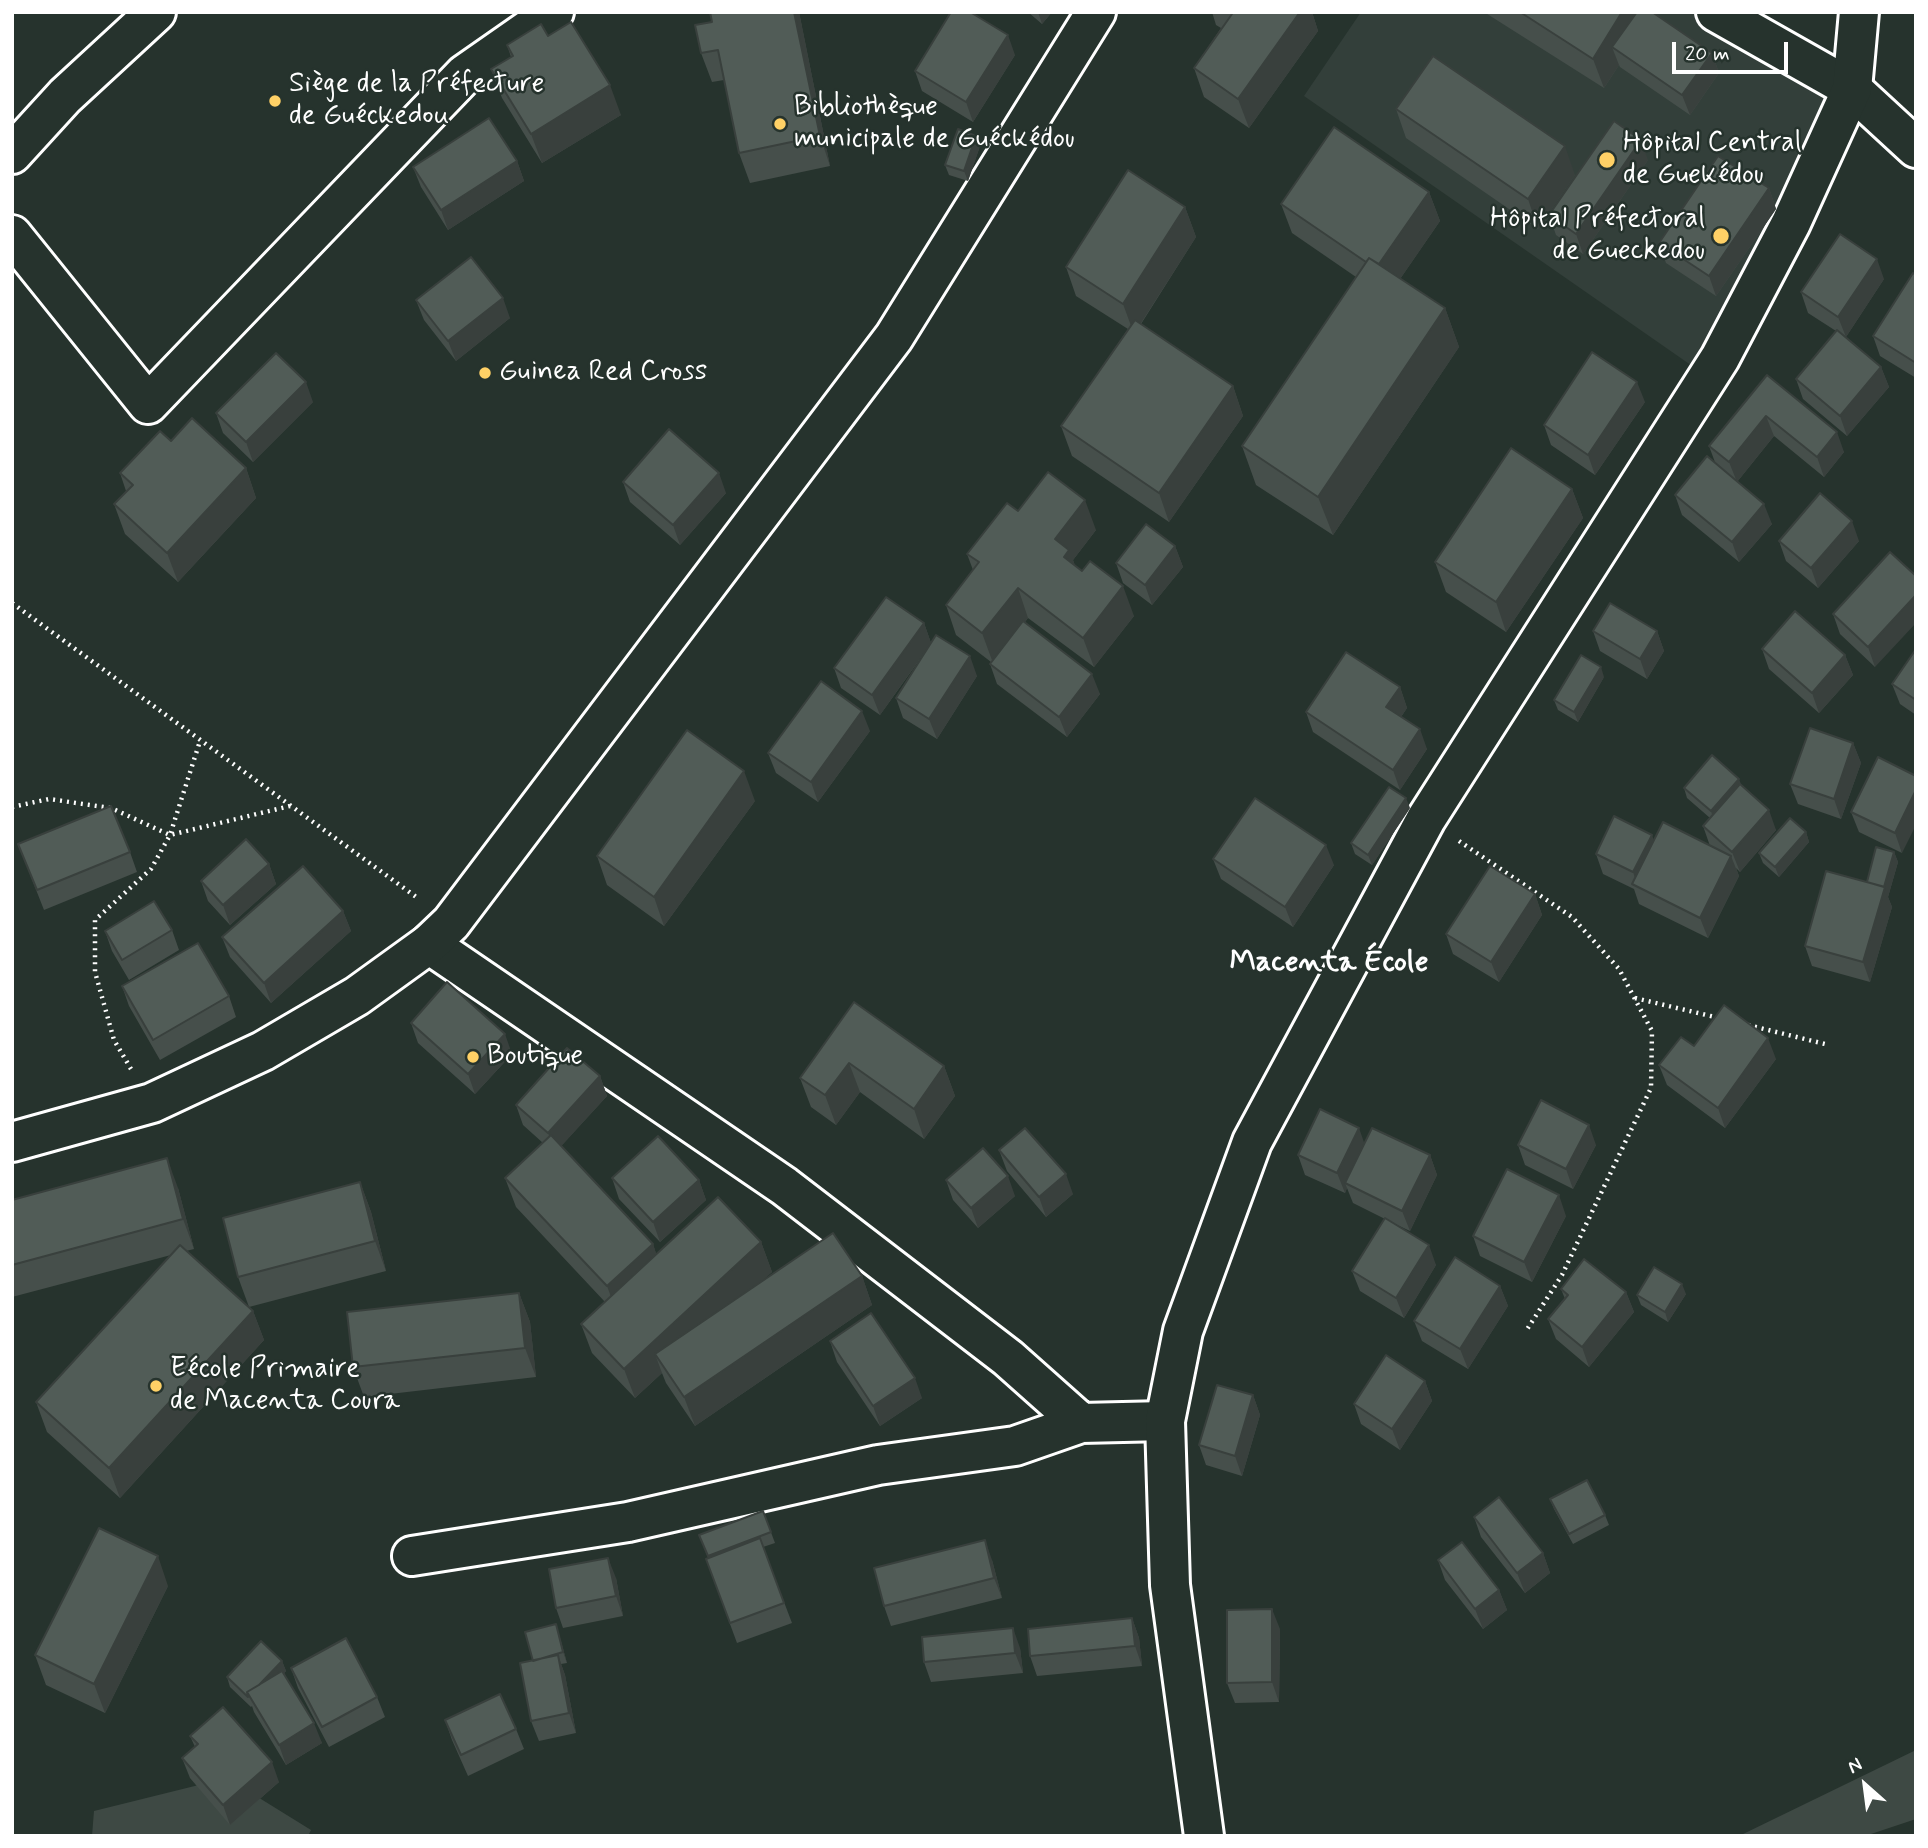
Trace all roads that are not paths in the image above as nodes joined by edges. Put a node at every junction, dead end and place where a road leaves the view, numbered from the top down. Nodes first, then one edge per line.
1 (156, 12) edge
2 (554, 12) edge
3 (1096, 12) edge
4 (1716, 12) edge
5 (1859, 12) edge
6 (1852, 89) junction
7 (1916, 148) edge
8 (12, 154) edge
9 (12, 235) edge
10 (440, 933) junction
11 (12, 1142) edge
12 (1165, 1421) junction
13 (1081, 1423) junction
14 (412, 1556) dead end
15 (1203, 1836) edge

1 - 8 main road
2 - 9 main road
3 - 10 main road
4 - 6 main road
5 - 6 main road
6 - 7 main road
6 - 12 main road
10 - 11 main road
10 - 13 main road
12 - 13 main road
12 - 15 main road
13 - 14 main road

